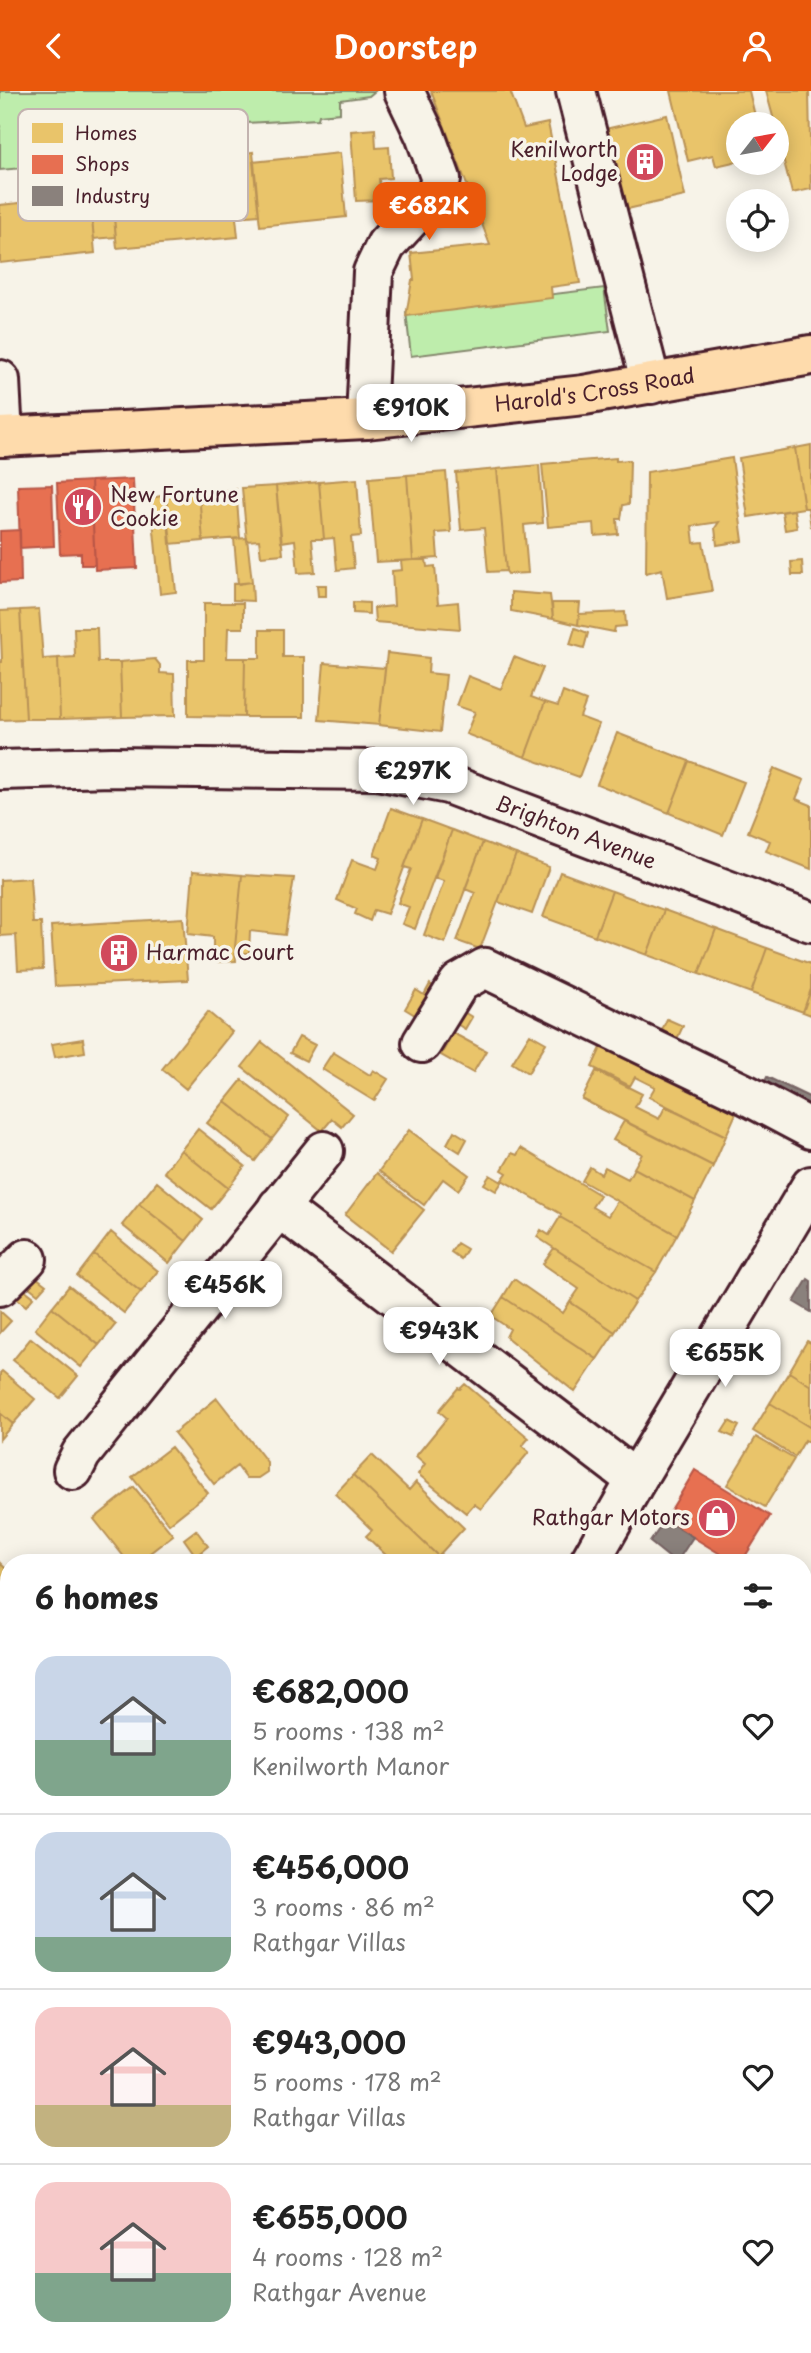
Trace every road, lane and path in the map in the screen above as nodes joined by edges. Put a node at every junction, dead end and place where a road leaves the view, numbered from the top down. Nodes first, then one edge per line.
1 (404, 91) edge
2 (576, 91) edge
3 (811, 355) edge
4 (0, 380) edge
5 (651, 384) junction
6 (366, 419) junction
7 (1, 437) edge
8 (0, 770) edge
9 (811, 922) edge
10 (422, 1043) dead end
11 (811, 1129) edge
12 (324, 1151) dead end
13 (811, 1187) edge
14 (278, 1207) junction
15 (27, 1259) dead end
16 (0, 1286) edge
17 (77, 1462) dead end
18 (636, 1480) junction
19 (594, 1554) edge

1 - 6 street
2 - 5 street
3 - 5 main road, Harold's Cross Road
4 - 7 street
5 - 6 main road, Harold's Cross Road
6 - 7 main road, Harold's Cross Road
8 - 9 street, Brighton Avenue
10 - 11 street
12 - 14 street
13 - 18 street
14 - 17 street
14 - 18 street
15 - 16 street
18 - 19 street

